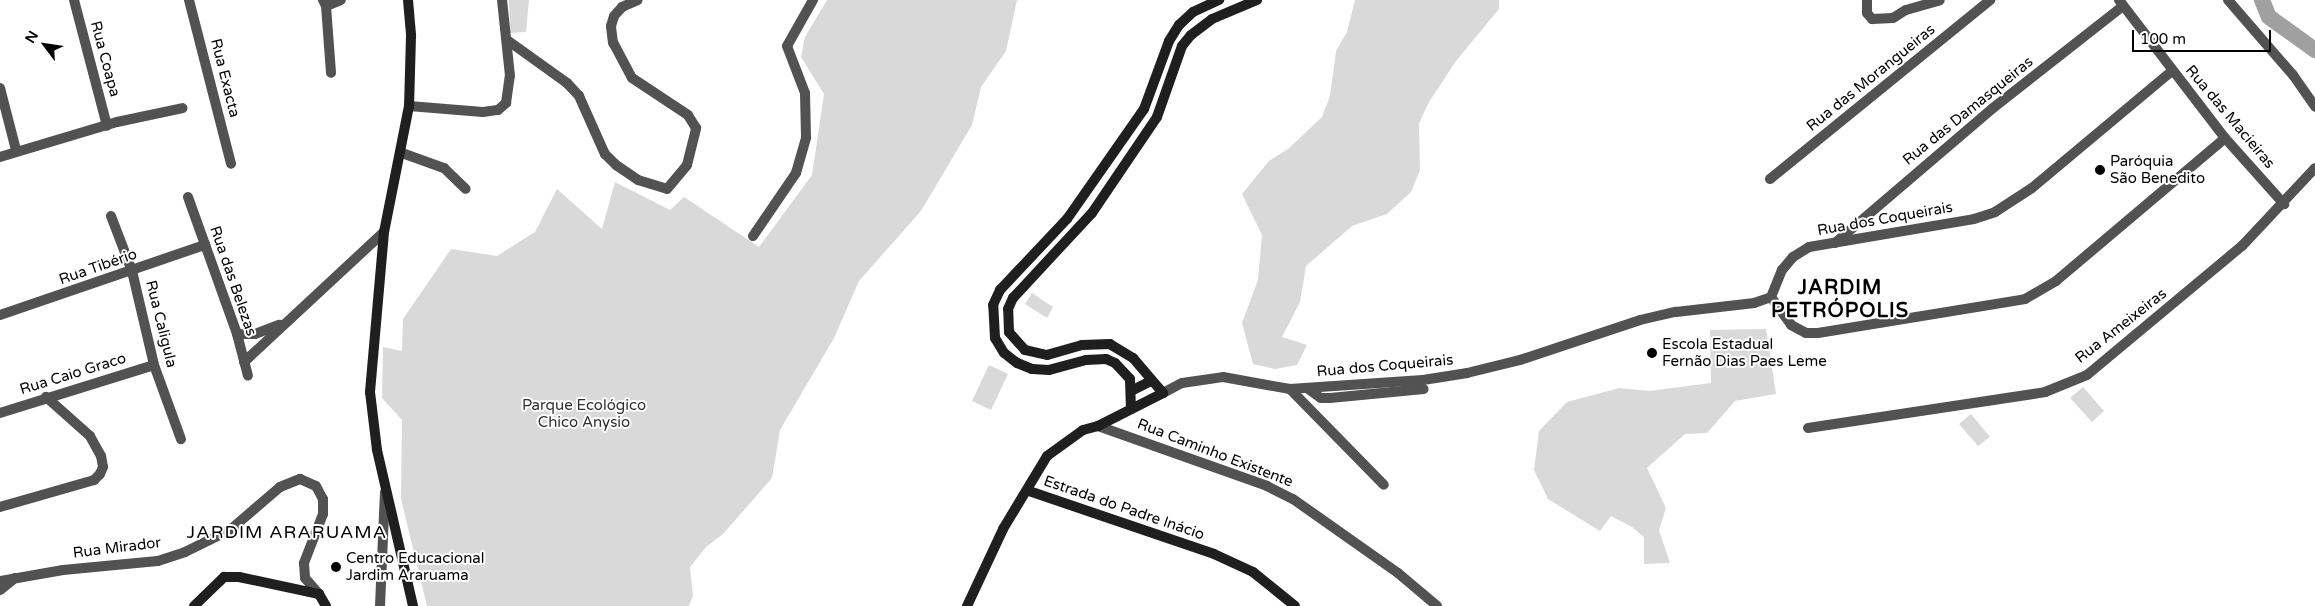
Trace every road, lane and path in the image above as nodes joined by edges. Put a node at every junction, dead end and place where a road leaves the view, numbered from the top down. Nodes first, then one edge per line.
1 (74, 0) edge
2 (189, 0) edge
3 (341, 0) edge
4 (408, 0) edge
5 (502, 0) edge
6 (638, 0) edge
7 (813, 0) edge
8 (1219, 0) edge
9 (1258, 0) edge
10 (1867, 0) edge
11 (1940, 0) edge
12 (1990, 0) edge
13 (2228, 0) edge
14 (325, 3) edge
15 (2121, 3) edge
16 (1905, 5) edge
17 (507, 40) junction
18 (2172, 72) junction
19 (331, 73) dead end
20 (0, 88) edge
21 (409, 106) junction
22 (2315, 107) edge
23 (183, 108) dead end
24 (107, 126) junction
25 (1131, 127) junction
26 (1145, 136) junction
27 (2226, 138) junction
28 (16, 150) junction
29 (402, 153) junction
30 (0, 157) edge
31 (231, 164) dead end
32 (2315, 168) edge
33 (1770, 179) dead end
34 (466, 189) dead end
35 (188, 197) dead end
36 (2284, 204) junction
37 (111, 216) dead end
38 (384, 232) junction
39 (753, 236) dead end
40 (1835, 243) junction
41 (205, 245) junction
42 (132, 271) junction
43 (1770, 297) junction
44 (0, 316) edge
45 (283, 323) junction
46 (237, 334) junction
47 (1025, 350) junction
48 (244, 362) junction
49 (1017, 363) junction
50 (154, 365) junction
51 (248, 376) dead end
52 (1151, 381) junction
53 (1307, 388) junction
54 (1290, 389) junction
55 (1424, 389) dead end
56 (1133, 390) junction
57 (1163, 393) junction
58 (46, 397) junction
59 (1131, 409) junction
60 (0, 413) edge
61 (1098, 426) junction
62 (1808, 428) dead end
63 (181, 439) dead end
64 (1384, 485) dead end
65 (386, 489) junction
66 (1028, 491) junction
67 (0, 507) edge
68 (17, 576) junction
69 (0, 581) edge
70 (0, 590) edge
71 (319, 594) junction
72 (194, 606) edge
73 (326, 606) edge
74 (380, 606) edge
75 (413, 606) edge
76 (967, 606) edge
77 (1295, 606) edge
78 (1437, 606) edge

1 - 24 street, Rua Coapa
2 - 31 street, Rua Exacta
3 - 14 street
4 - 21 street
5 - 17 street
6 - 17 street
7 - 39 street
8 - 25 street
9 - 26 street
10 - 16 street
11 - 16 street
12 - 33 street, Rua das Morangueiras
13 - 22 street
14 - 19 street
15 - 18 street, Rua das Macieiras
15 - 40 street, Rua das Damasqueiras
17 - 21 street
18 - 27 street, Rua das Macieiras
18 - 40 street, Rua dos Coqueirais
20 - 28 street
21 - 29 street
23 - 24 street
24 - 28 street
25 - 26 street
25 - 49 street
26 - 47 street
27 - 36 street, Rua das Macieiras
27 - 43 street
28 - 30 street
29 - 34 street
29 - 38 street
32 - 36 street, Rua Ameixeiras
35 - 41 street, Rua das Belezas
36 - 62 street, Rua Ameixeiras
37 - 42 street, Rua Caligula
38 - 45 street
38 - 65 street
40 - 43 street, Rua dos Coqueirais
41 - 42 street, Rua Tibério
41 - 46 street, Rua das Belezas
42 - 44 street, Rua Tibério
42 - 50 street, Rua Caligula
43 - 53 street, Rua dos Coqueirais
45 - 46 street
45 - 48 street
46 - 48 street, Rua das Belezas
47 - 49 street
47 - 52 street
48 - 51 street, Rua das Belezas
49 - 56 street
50 - 58 street, Rua Caio Graco
50 - 63 street, Rua Caligula
52 - 56 street
52 - 57 street
53 - 54 street, Rua dos Coqueirais
53 - 55 street
54 - 57 street, Rua dos Coqueirais
54 - 64 street
56 - 59 street
57 - 59 street
58 - 60 street, Rua Caio Graco
58 - 67 street
59 - 61 street
61 - 66 street
61 - 78 street, Rua Caminho Existente
65 - 74 street
65 - 75 street
66 - 76 street, Estrada do Padre Inácio
66 - 77 street, Estrada do Padre Inácio
68 - 69 street, Rua Mirador
68 - 70 street
68 - 71 street, Rua Mirador
71 - 72 street
71 - 73 street

